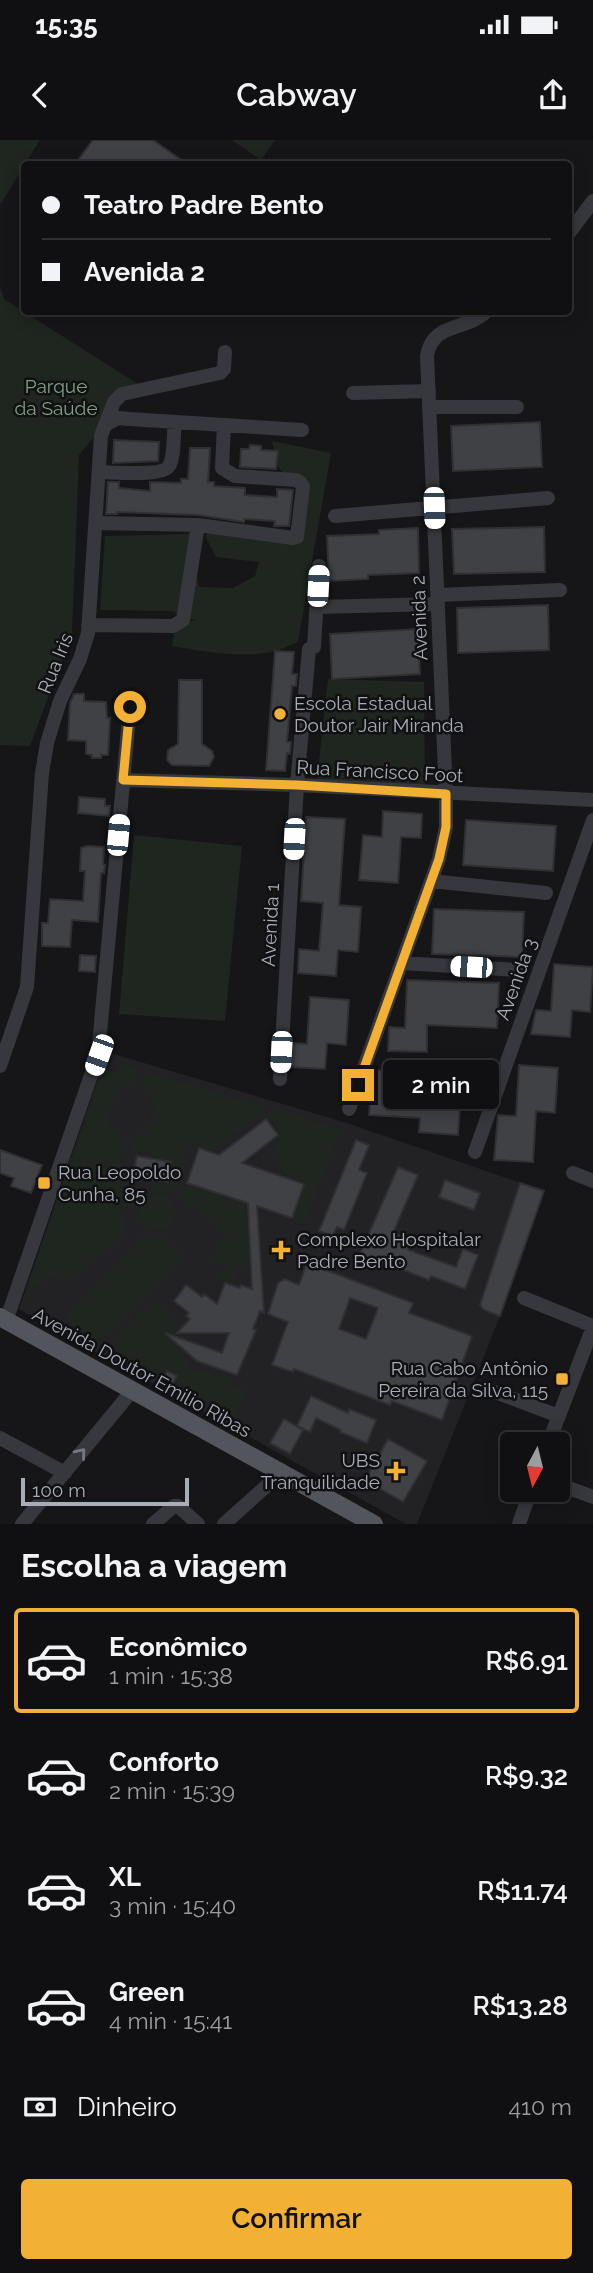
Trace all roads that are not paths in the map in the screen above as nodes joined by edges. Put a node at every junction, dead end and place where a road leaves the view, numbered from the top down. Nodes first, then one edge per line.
1 (593, 201) edge
2 (572, 229) edge
3 (482, 315) edge
4 (225, 352) dead end
5 (429, 391) junction
6 (354, 393) dead end
7 (429, 407) junction
8 (517, 407) dead end
9 (175, 422) junction
10 (105, 425) junction
11 (224, 425) junction
12 (302, 430) dead end
13 (99, 472) junction
14 (548, 498) dead end
15 (434, 508) junction
16 (335, 516) dead end
17 (96, 523) junction
18 (198, 525) junction
19 (319, 566) dead end
20 (560, 590) dead end
21 (437, 600) junction
22 (317, 607) junction
23 (89, 625) junction
24 (130, 707) dead end
25 (123, 780) junction
26 (297, 785) junction
27 (446, 794) junction
28 (593, 800) edge
29 (593, 820) edge
30 (431, 881) junction
31 (546, 892) dead end
32 (402, 963) junction
33 (518, 970) dead end
34 (0, 1066) edge
35 (280, 1079) dead end
36 (349, 1109) dead end
37 (475, 1152) dead end
38 (573, 1173) dead end
39 (593, 1181) edge
40 (524, 1298) dead end
41 (3, 1319) edge
42 (593, 1326) edge
43 (132, 1391) junction
44 (495, 1392) dead end
45 (559, 1416) junction
46 (553, 1432) edge
47 (0, 1438) edge
48 (282, 1472) junction
49 (65, 1473) junction
50 (570, 1488) edge
51 (593, 1497) edge
52 (527, 1502) edge
53 (22, 1524) edge
54 (153, 1524) edge
55 (198, 1524) edge
56 (224, 1524) edge
57 (374, 1524) edge
58 (519, 1524) edge

1 - 2 street
3 - 5 street, Avenida 2
4 - 10 street, Rua Iris
5 - 6 street
5 - 7 street, Avenida 2
7 - 8 street
7 - 15 street, Avenida 2
9 - 10 street
9 - 11 street
9 - 13 street
10 - 13 street, Rua Iris
11 - 12 street
11 - 18 street
13 - 17 street, Rua Iris
14 - 15 street
15 - 16 street
15 - 21 street, Avenida 2
17 - 18 street
17 - 23 street, Rua Iris
18 - 23 street
19 - 22 street, Avenida 1
20 - 21 street
21 - 22 street
21 - 27 street, Avenida 2
22 - 26 street, Avenida 1
23 - 34 street, Rua Iris
24 - 25 street
25 - 26 street, Rua Francisco Foot
25 - 41 street
26 - 27 street, Rua Francisco Foot
26 - 35 street, Avenida 1
27 - 28 street, Rua Francisco Foot
27 - 30 street, Avenida 2
29 - 37 street, Avenida 3
30 - 31 street
30 - 32 street, Avenida 2
32 - 33 street
32 - 36 street, Avenida 2
38 - 39 street
40 - 42 street
41 - 43 main road, Avenida Doutor Emilio Ribas
42 - 45 street
43 - 48 main road, Avenida Doutor Emilio Ribas
49 -> 43 street
44 - 45 street
45 - 46 street
47 - 49 street
48 - 56 street
48 - 57 main road, Avenida Doutor Emilio Ribas
49 - 53 street
50 - 51 street
52 - 58 street
54 - 55 street

